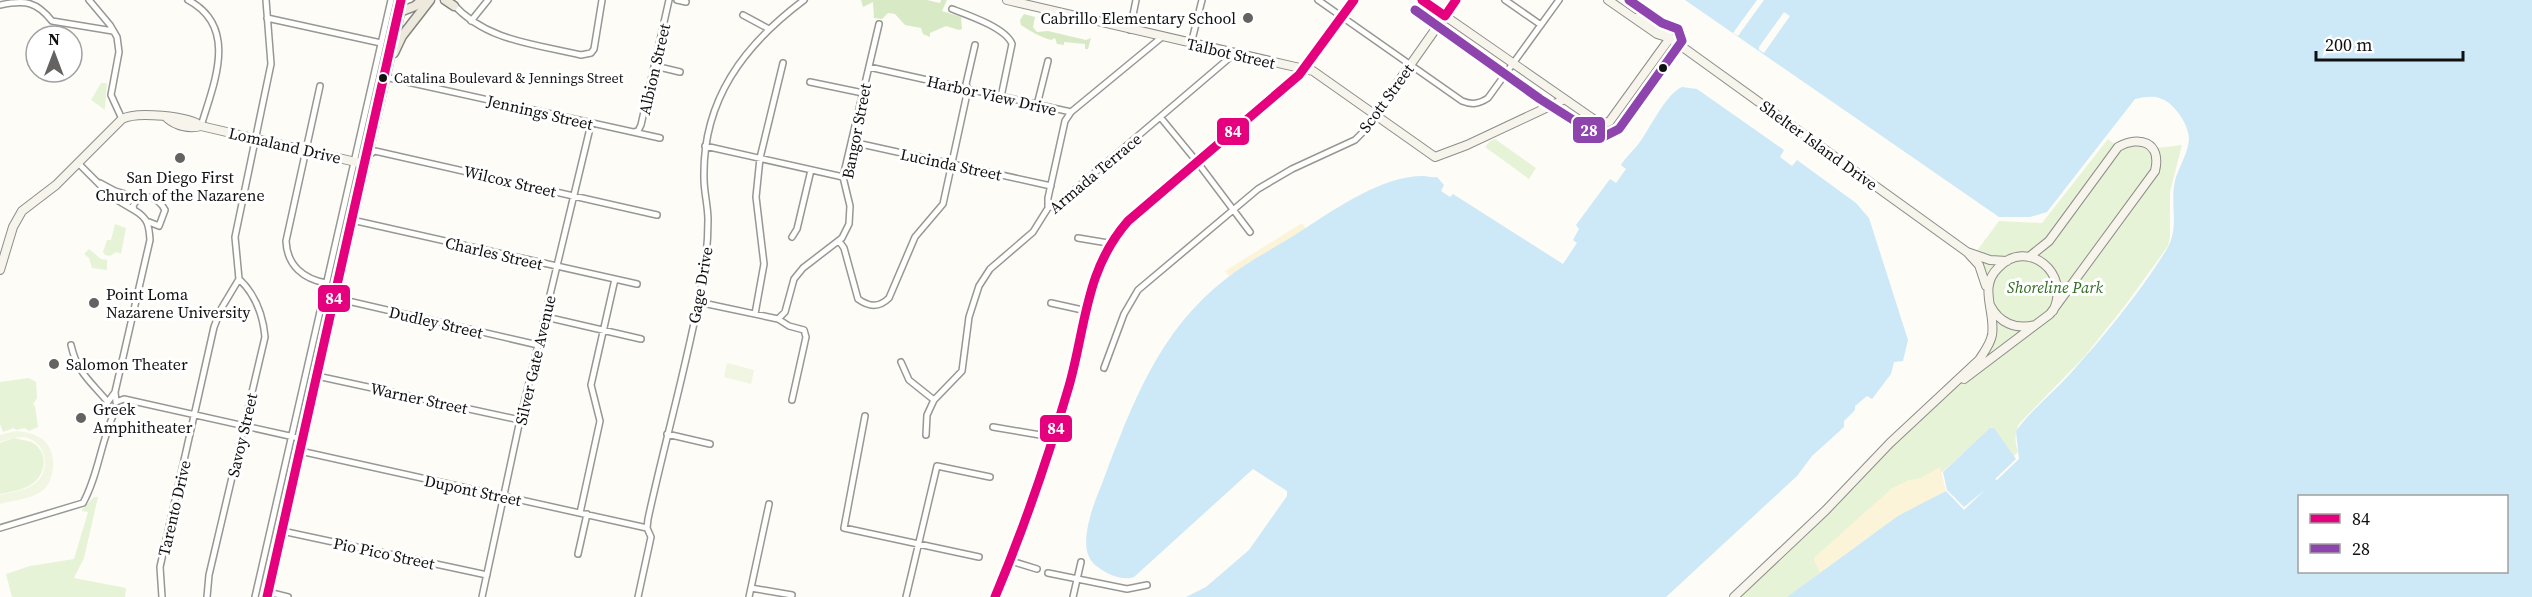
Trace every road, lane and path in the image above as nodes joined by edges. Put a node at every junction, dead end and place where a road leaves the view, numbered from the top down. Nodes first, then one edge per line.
1 (89, 0) edge
2 (188, 0) edge
3 (266, 0) edge
4 (391, 0) edge
5 (445, 0) edge
6 (488, 0) edge
7 (602, 0) edge
8 (669, 0) edge
9 (677, 0) edge
10 (804, 0) edge
11 (1007, 0) edge
12 (1136, 0) edge
13 (1202, 0) edge
14 (1318, 0) edge
15 (1354, 0) edge
16 (1422, 0) edge
17 (1456, 0) edge
18 (1505, 0) edge
19 (1559, 0) edge
20 (1608, 0) edge
21 (428, 1) edge
22 (687, 2) dead end
23 (452, 3) edge
24 (402, 4) edge
25 (0, 5) edge
26 (952, 9) dead end
27 (743, 15) dead end
28 (1444, 16) junction
29 (1342, 17) junction
30 (267, 18) junction
31 (471, 21) junction
32 (879, 24) dead end
33 (1541, 25) junction
34 (769, 29) junction
35 (1130, 30) junction
36 (113, 31) junction
37 (1162, 37) junction
38 (1670, 38) junction
39 (381, 43) junction
40 (1191, 44) junction
41 (975, 45) dead end
42 (1234, 54) junction
43 (1048, 61) dead end
44 (388, 63) junction
45 (783, 63) dead end
46 (1410, 65) junction
47 (1512, 65) junction
48 (655, 66) junction
49 (869, 67) junction
50 (1304, 70) junction
51 (680, 72) dead end
52 (384, 78) junction
53 (810, 82) dead end
54 (320, 86) dead end
55 (968, 89) junction
56 (863, 93) junction
57 (1001, 97) junction
58 (1563, 99) junction
59 (1036, 105) junction
60 (1071, 112) junction
61 (1375, 115) junction
62 (1161, 118) junction
63 (122, 119) junction
64 (591, 124) junction
65 (201, 126) junction
66 (632, 132) junction
67 (660, 138) dead end
68 (255, 139) junction
69 (852, 142) junction
70 (705, 146) junction
71 (305, 150) junction
72 (366, 157) junction
73 (760, 158) junction
74 (354, 161) junction
75 (78, 163) junction
76 (1198, 163) junction
77 (952, 164) junction
78 (811, 170) junction
79 (843, 177) junction
80 (96, 180) junction
81 (1051, 186) junction
82 (574, 196) junction
83 (139, 198) junction
84 (1048, 208) junction
85 (134, 210) junction
86 (1234, 210) junction
87 (657, 215) dead end
88 (352, 220) junction
89 (149, 222) junction
90 (159, 226) junction
91 (1250, 232) dead end
92 (792, 237) dead end
93 (1078, 238) dead end
94 (150, 240) junction
95 (839, 241) junction
96 (1108, 243) junction
97 (1967, 252) junction
98 (2029, 257) junction
99 (2007, 261) junction
100 (557, 267) junction
101 (0, 270) edge
102 (239, 279) junction
103 (615, 279) junction
104 (326, 283) junction
105 (637, 284) dead end
106 (1988, 297) junction
107 (335, 298) junction
108 (698, 302) junction
109 (1051, 303) dead end
110 (2053, 310) junction
111 (1088, 311) junction
112 (755, 314) junction
113 (546, 317) junction
114 (778, 319) junction
115 (2039, 323) junction
116 (603, 330) junction
117 (641, 339) dead end
118 (71, 345) dead end
119 (538, 345) junction
120 (902, 362) dead end
121 (1104, 368) dead end
122 (317, 376) junction
123 (115, 392) junction
124 (792, 400) dead end
125 (934, 400) junction
126 (107, 401) junction
127 (116, 402) junction
128 (1930, 406) junction
129 (106, 408) junction
130 (116, 409) junction
131 (195, 415) junction
132 (865, 416) dead end
133 (520, 420) junction
134 (108, 424) junction
135 (244, 426) junction
136 (993, 426) dead end
137 (667, 434) junction
138 (926, 435) dead end
139 (292, 436) junction
140 (1052, 437) junction
141 (303, 439) junction
142 (710, 444) dead end
143 (300, 452) junction
144 (990, 477) dead end
145 (505, 496) junction
146 (769, 504) dead end
147 (580, 513) junction
148 (587, 514) junction
149 (0, 528) edge
150 (647, 528) junction
151 (282, 531) junction
152 (918, 543) junction
153 (578, 554) dead end
154 (979, 557) dead end
155 (1011, 561) junction
156 (1081, 562) dead end
157 (1037, 569) dead end
158 (1048, 573) dead end
159 (487, 575) junction
160 (1077, 579) junction
161 (1147, 585) dead end
162 (751, 588) junction
163 (267, 595) edge
164 (792, 595) dead end
165 (162, 597) edge
166 (207, 597) edge
167 (255, 597) edge
168 (288, 597) edge
169 (482, 597) edge
170 (638, 597) edge
171 (749, 597) edge
172 (906, 597) edge
173 (995, 597) edge
174 (1073, 597) edge
175 (1734, 597) edge

1 - 36 street
2 - 65 street
3 - 30 street
4 - 39 street
5 - 23 main road
6 - 31 street
7 - 31 street
8 - 48 street, Albion Street
9 - 22 street
10 - 34 street, Gage Drive
11 - 35 street, Talbot Street
12 - 35 street
13 - 40 street
14 - 29 street
15 - 29 street
16 - 28 street
17 - 28 street, Scott Street
18 - 33 street
19 - 33 street
20 - 38 street, Shelter Island Drive
21 - 24 main road
21 - 44 main road
23 - 31 street
24 - 44 main road
25 - 36 street
26 - 57 street
27 - 34 street
28 - 46 street, Scott Street
28 - 47 street
29 - 46 street
29 - 50 street
30 - 39 street
30 - 68 street
32 - 49 street, Bangor Street
33 - 47 street
34 - 70 street, Gage Drive
35 - 37 street, Talbot Street
36 - 63 street
37 - 40 street, Talbot Street
37 - 60 street, Harbor View Drive
38 - 58 street
38 - 97 street, Shelter Island Drive
39 - 74 street
40 - 42 street, Talbot Street
41 - 55 street
42 - 50 street, Talbot Street
42 - 62 street, Armada Terrace
43 - 59 street
44 - 52 main road
45 - 73 street
46 - 47 street
46 - 61 street, Scott Street
47 - 58 street
48 - 51 street
48 - 66 street, Albion Street
49 - 55 street, Harbor View Drive
49 - 56 street, Bangor Street
50 - 61 street, Talbot Street
50 - 76 street
52 - 64 street, Jennings Street
52 - 72 main road
53 - 56 street
54 - 71 street
55 - 57 street, Harbor View Drive
55 - 77 street
56 - 69 street, Bangor Street
57 - 59 street, Harbor View Drive
58 - 61 street, Talbot Street
59 - 60 street, Harbor View Drive
60 - 81 street
61 - 86 street, Scott Street
62 - 76 street
62 - 84 street, Armada Terrace
63 - 65 street, Lomaland Drive
63 - 75 street
64 - 66 street, Jennings Street
64 - 82 street, Silver Gate Avenue
65 - 68 street, Lomaland Drive
66 - 67 street, Jennings Street
68 - 71 street, Lomaland Drive
68 - 102 street
69 - 77 street, Lucinda Street
69 - 79 street, Bangor Street
70 - 73 street
70 - 108 street, Gage Drive
71 - 74 street, Lomaland Drive
71 - 104 street
72 - 74 street, Lomaland Drive
72 - 82 street, Wilcox Street
72 - 88 main road
73 - 78 street
73 - 112 street
74 - 104 street
75 - 80 street
75 - 101 street
76 - 86 street
76 - 96 street
77 - 81 street, Lucinda Street
77 - 95 street
78 - 79 street
78 - 92 street
79 - 95 street, Bangor Street
80 - 83 street
80 - 85 street
81 - 84 street
82 - 87 street, Wilcox Street
82 - 100 street, Silver Gate Avenue
83 - 85 street
83 - 90 street
84 - 125 street, Armada Terrace
85 - 89 street
86 - 91 street
86 - 121 street, Scott Street
88 - 100 street, Charles Street
88 - 107 main road
89 - 90 street
89 - 94 street
90 - 94 street
93 - 96 street
94 - 123 street
95 - 114 street, Bangor Street
96 - 111 street
97 - 99 street
97 - 106 street
98 - 99 street
98 - 110 street
98 - 110 street
99 - 106 street
100 - 103 street, Charles Street
100 - 113 street, Silver Gate Avenue
102 - 131 street, Tarento Drive
102 - 135 street, Savoy Street
103 - 105 street, Charles Street
103 - 116 street
104 - 139 street
106 - 115 street
106 - 128 street
107 - 119 street, Dudley Street
107 - 122 main road
108 - 112 street
108 - 137 street, Gage Drive
109 - 111 street
110 - 115 street
111 - 140 street
112 - 114 street
113 - 116 street
113 - 119 street, Silver Gate Avenue
114 - 124 street
115 - 128 street
116 - 117 street
116 - 147 street
118 - 126 street
119 - 133 street, Silver Gate Avenue
120 - 125 street
122 - 133 street, Warner Street
122 - 141 main road
123 - 126 street
123 - 127 street
125 - 138 street, Armada Terrace
126 - 127 street
126 - 129 street
127 - 130 street
127 - 131 street
128 - 175 street
129 - 130 street
129 - 134 street
130 - 134 street
131 - 135 street
131 - 165 street, Tarento Drive
132 - 152 street
133 - 145 street, Silver Gate Avenue
134 - 149 street
135 - 139 street
135 - 166 street, Savoy Street
136 - 140 street
137 - 142 street
137 - 150 street, Gage Drive
139 - 141 street
139 - 167 street
140 - 155 street
141 - 143 main road
143 - 145 street, Dupont Street
143 - 151 main road
144 - 152 street
145 - 147 street, Dupont Street
145 - 159 street, Silver Gate Avenue
146 - 162 street
147 - 148 street, Dupont Street
148 - 150 street, Dupont Street
148 - 153 street
150 - 170 street, Gage Drive
151 - 159 street, Pio Pico Street
151 - 163 main road
152 - 154 street
152 - 172 street
155 - 157 street
155 - 173 street
156 - 160 street
158 - 160 street
159 - 169 street, Silver Gate Avenue
160 - 161 street
160 - 174 street
162 - 164 street
162 - 171 street
163 - 168 street

